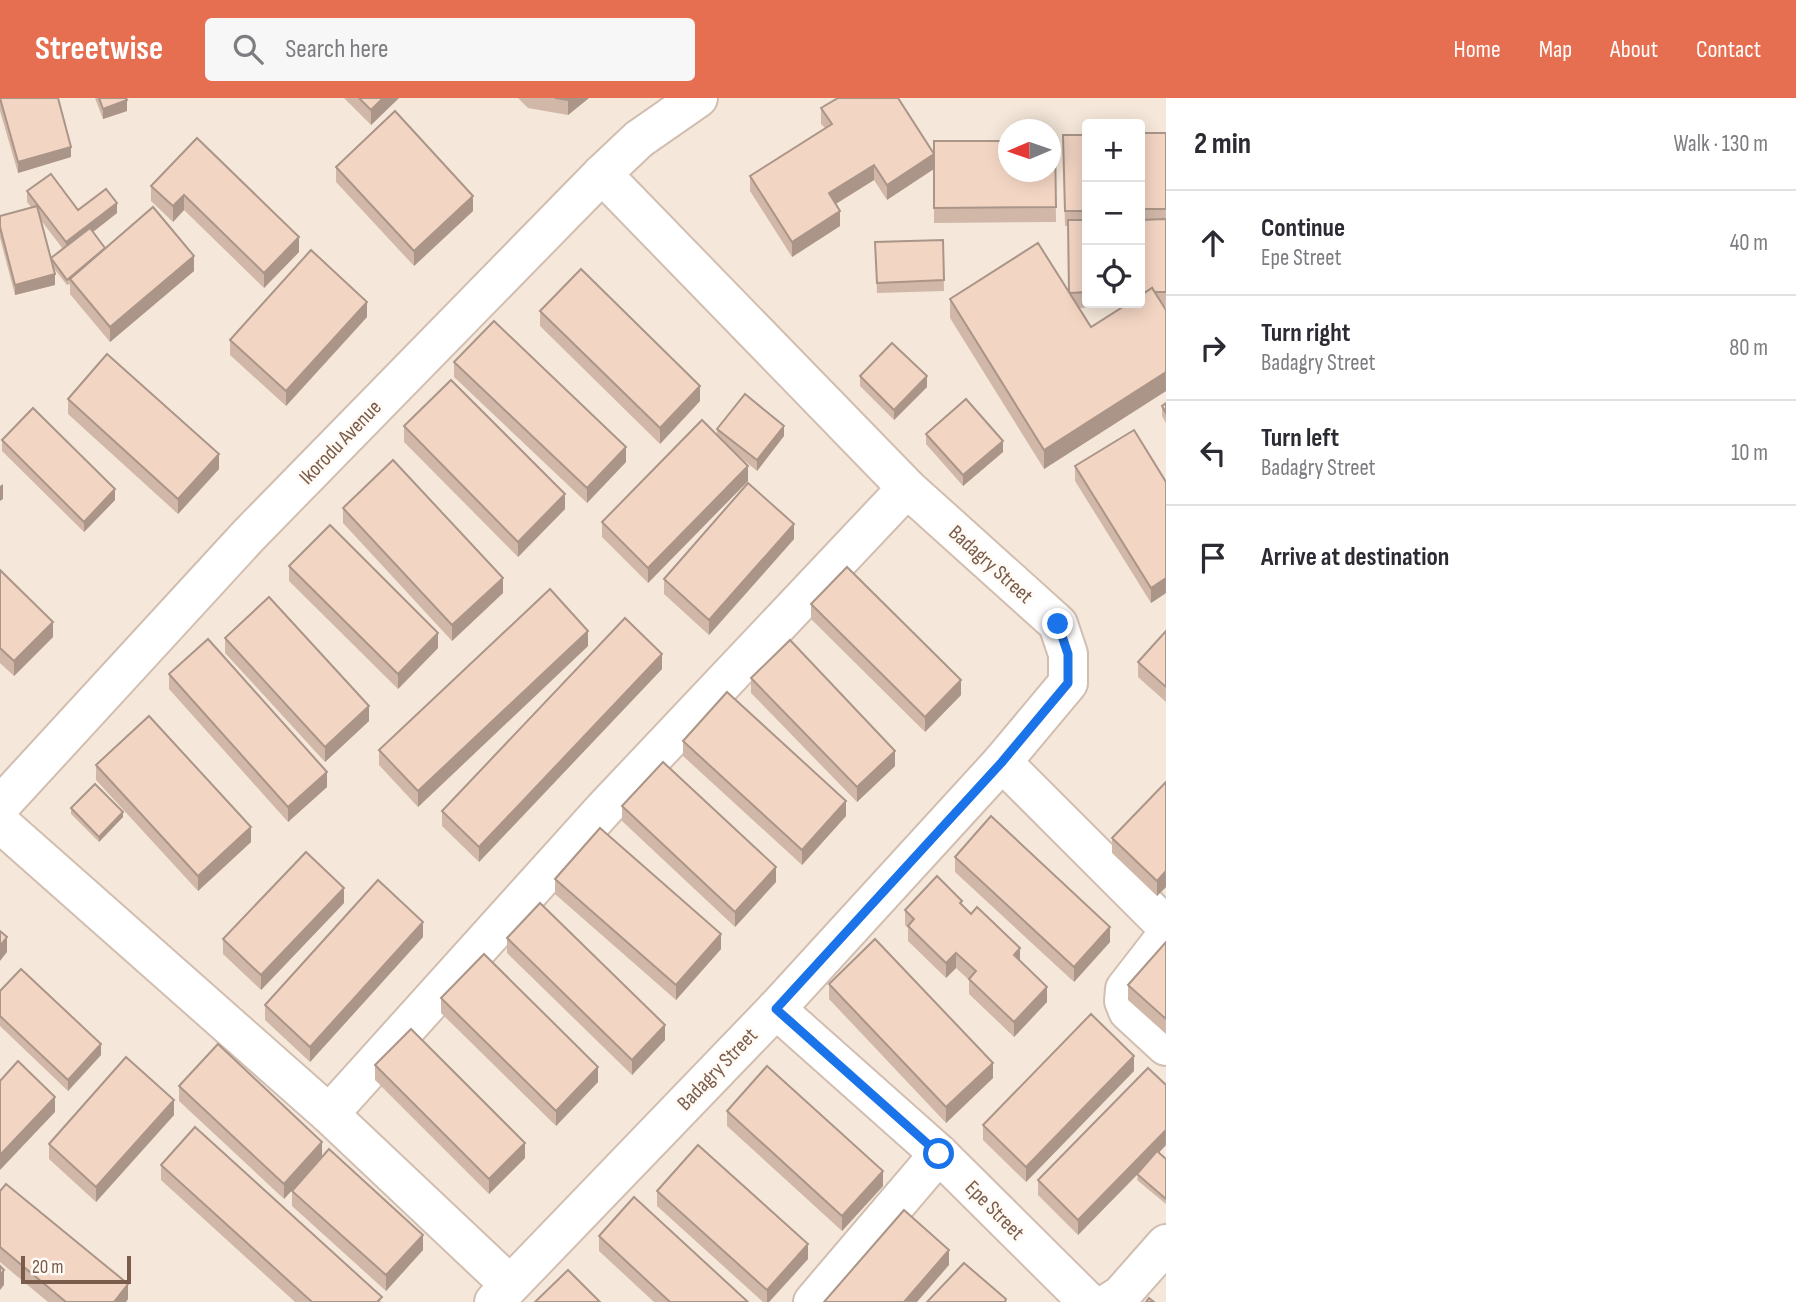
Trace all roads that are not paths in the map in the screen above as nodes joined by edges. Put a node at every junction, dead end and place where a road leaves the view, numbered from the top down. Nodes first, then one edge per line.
1 (698, 98) edge
2 (602, 174) junction
3 (907, 488) junction
4 (1002, 762) junction
5 (0, 806) edge
6 (0, 823) edge
7 (1166, 926) edge
8 (1166, 936) edge
9 (776, 1009) junction
10 (1166, 1046) edge
11 (329, 1114) junction
12 (939, 1154) junction
13 (1166, 1244) edge
14 (502, 1293) edge
15 (813, 1302) edge
16 (1088, 1302) edge
17 (1110, 1302) edge

1 - 2 street, Ikorodu Avenue
2 - 3 street, Badagry Street
2 - 5 street, Ikorodu Avenue
3 - 4 street, Badagry Street
3 - 11 street
4 - 7 street
4 - 9 street, Badagry Street
6 - 11 street
8 - 10 street
9 - 12 street, Epe Street
9 - 14 street, Badagry Street
11 - 14 street
12 - 15 street
12 - 16 street, Epe Street
13 - 17 street

